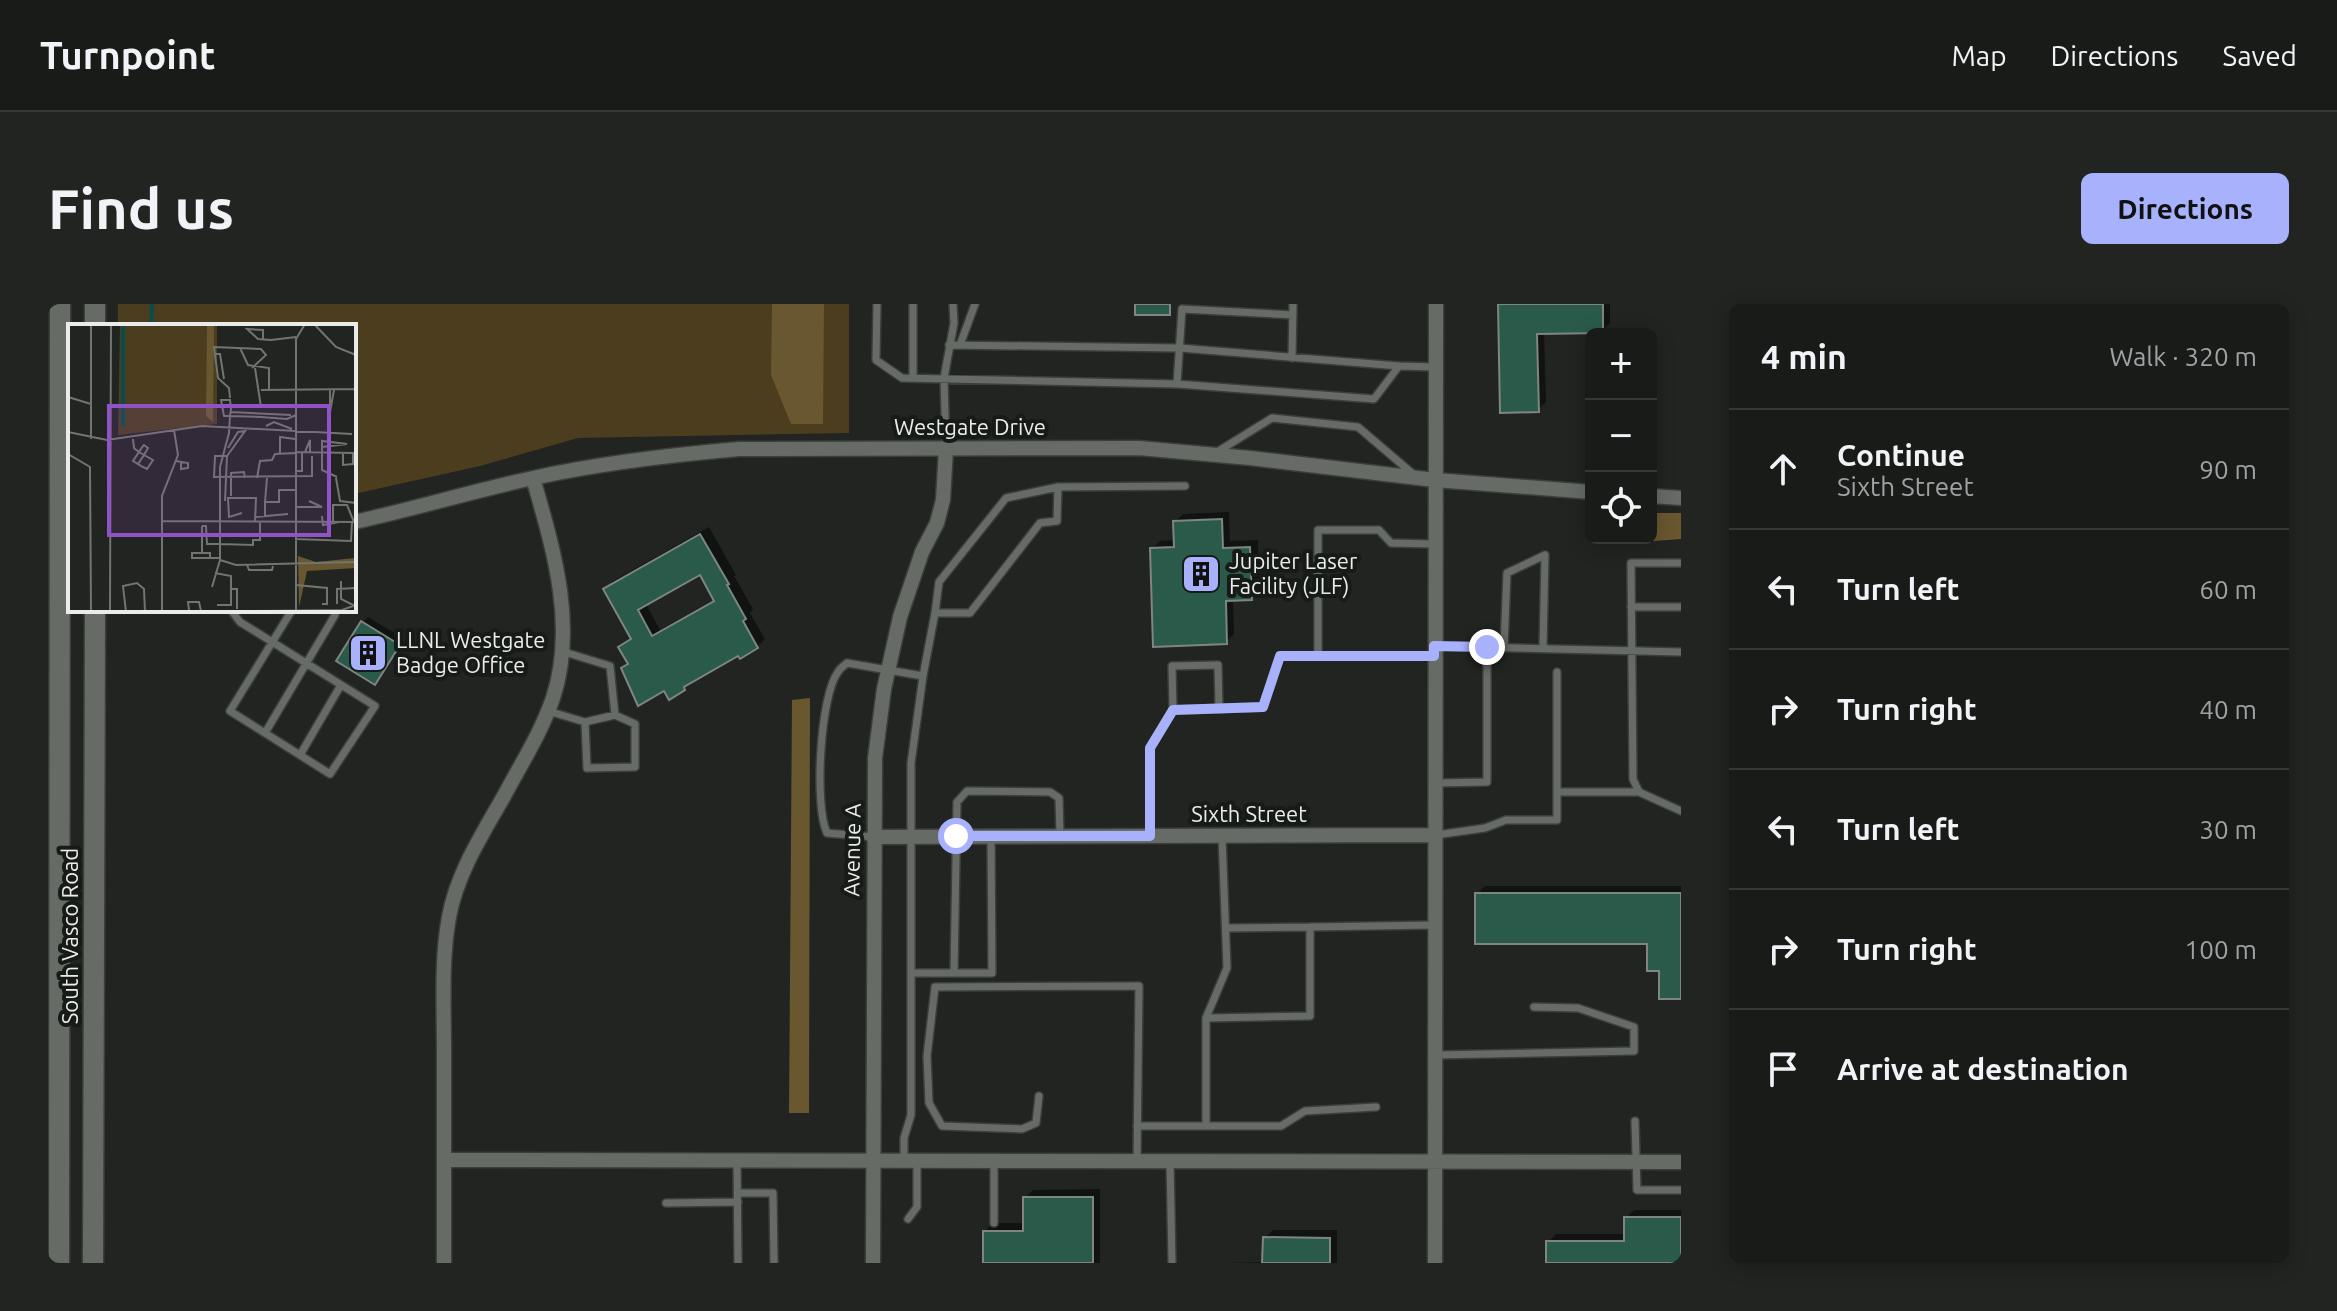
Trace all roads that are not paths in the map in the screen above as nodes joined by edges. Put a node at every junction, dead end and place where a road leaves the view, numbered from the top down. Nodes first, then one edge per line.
1 (60, 304) edge
2 (877, 304) edge
3 (913, 304) edge
4 (953, 304) edge
5 (975, 304) edge
6 (1293, 304) edge
7 (1436, 304) edge
8 (1182, 307) edge
9 (1293, 315) junction
10 (949, 345) junction
11 (960, 345) junction
12 (1180, 348) junction
13 (1292, 358) junction
14 (1399, 366) junction
15 (1435, 367) junction
16 (913, 378) junction
17 (944, 378) junction
18 (1177, 384) junction
19 (946, 449) junction
20 (1213, 455) junction
21 (1414, 476) junction
22 (533, 478) junction
23 (1435, 480) junction
24 (1185, 486) dead end
25 (1058, 487) junction
26 (1585, 492) edge
27 (1657, 496) edge
28 (1681, 498) edge
29 (356, 522) edge
30 (1434, 544) junction
31 (52, 546) edge
32 (1681, 563) edge
33 (1631, 607) junction
34 (1681, 607) edge
35 (95, 612) edge
36 (232, 612) edge
37 (291, 612) edge
38 (334, 612) edge
39 (935, 613) junction
40 (272, 642) junction
41 (1487, 647) junction
42 (1504, 647) junction
43 (1543, 648) junction
44 (561, 651) junction
45 (1434, 651) junction
46 (1632, 652) junction
47 (1681, 652) edge
48 (1318, 656) junction
49 (307, 664) junction
50 (888, 671) junction
51 (1557, 672) dead end
52 (923, 676) junction
53 (341, 685) junction
54 (1219, 709) junction
55 (1173, 710) junction
56 (548, 711) junction
57 (615, 715) junction
58 (585, 722) junction
59 (265, 733) junction
60 (300, 755) junction
61 (1434, 783) junction
62 (1557, 792) junction
63 (1639, 792) junction
64 (1681, 811) edge
65 (1433, 835) junction
66 (911, 836) junction
67 (956, 836) junction
68 (991, 836) junction
69 (1060, 836) junction
70 (1150, 836) junction
71 (1222, 836) junction
72 (873, 837) junction
73 (1434, 925) junction
74 (1310, 927) junction
75 (1226, 928) junction
76 (911, 973) junction
77 (954, 973) junction
78 (1534, 1007) dead end
79 (1206, 1018) junction
80 (1434, 1055) junction
81 (1039, 1096) dead end
82 (1376, 1107) dead end
83 (1635, 1121) dead end
84 (1137, 1126) junction
85 (1206, 1126) junction
86 (444, 1160) junction
87 (737, 1161) junction
88 (872, 1161) junction
89 (911, 1161) junction
90 (994, 1161) junction
91 (1137, 1161) junction
92 (1170, 1161) junction
93 (1435, 1161) junction
94 (1635, 1162) junction
95 (1681, 1162) edge
96 (1681, 1190) edge
97 (738, 1198) junction
98 (666, 1203) dead end
99 (908, 1219) dead end
100 (994, 1223) dead end
101 (59, 1263) edge
102 (93, 1263) edge
103 (444, 1263) edge
104 (738, 1263) edge
105 (774, 1263) edge
106 (873, 1263) edge
107 (1172, 1263) edge
108 (1435, 1263) edge

1 - 31 main road, South Vasco Road
2 - 16 lane
3 - 16 lane
4 - 10 lane
5 - 11 lane
6 - 9 lane
7 - 15 street
8 - 9 lane
8 - 12 lane
9 - 13 lane
10 - 11 lane
10 - 17 lane
11 - 12 lane
12 - 13 lane
12 - 18 lane
13 - 14 lane
14 - 15 lane
14 - 18 lane
15 - 23 street
16 - 17 lane
17 - 18 lane
17 - 19 lane
19 - 20 street, Westgate Drive
19 - 22 street, Westgate Drive
19 - 50 street, Avenue A
20 - 21 street, Westgate Drive
20 - 21 lane
21 - 23 street, Westgate Drive
22 - 29 street, Westgate Drive
22 - 44 street
23 - 26 street, Westgate Drive
23 - 30 street
24 - 25 lane
25 - 39 lane
25 - 39 lane
27 - 28 street
30 - 45 street
30 - 48 lane
31 - 101 main road, South Vasco Road
32 - 33 lane
33 - 34 lane
33 - 46 lane
35 - 102 main road, South Vasco Road
36 - 40 lane
37 - 40 lane
38 - 49 lane
39 - 52 lane
40 - 49 lane
40 - 59 lane
41 - 42 lane
41 - 45 lane
41 - 61 lane
42 - 43 lane
42 - 43 lane
43 - 46 lane
44 - 56 street
44 - 57 lane
45 - 48 lane
45 - 61 street
46 - 47 lane
46 - 63 lane
48 - 54 lane
49 - 53 lane
49 - 59 lane
50 - 52 lane
50 - 72 street, Avenue A
50 - 72 lane
51 - 62 lane
52 - 66 lane
53 - 60 lane
53 - 60 lane
54 - 55 lane
54 - 55 lane
55 - 70 lane
56 - 58 lane
56 - 86 street
57 - 58 lane
57 - 58 lane
59 - 60 lane
61 - 65 street
62 - 63 lane
62 - 65 lane
63 - 64 lane
65 - 71 street, Sixth Street
65 - 73 street
66 - 67 street, Sixth Street
66 - 72 street, Sixth Street
66 - 76 lane
67 - 68 street, Sixth Street
67 - 69 lane
67 - 77 lane
68 - 69 street, Sixth Street
68 - 77 lane
69 - 70 street, Sixth Street
70 - 71 street, Sixth Street
71 - 75 lane
72 - 88 street, Avenue A
73 - 74 lane
73 - 80 street
74 - 75 lane
74 - 79 lane
75 - 79 lane
76 - 77 lane
76 - 89 lane
78 - 80 lane
79 - 85 lane
80 - 93 street
81 - 84 lane
82 - 85 lane
83 - 94 lane
84 - 85 lane
84 - 91 lane
86 - 87 street
86 - 103 street
87 - 88 street
87 - 97 lane
88 - 89 street
88 - 106 street, Avenue A
89 - 90 street
89 - 99 lane
90 - 91 street
90 - 100 lane
91 - 92 street
92 - 93 street
92 - 107 lane
93 - 94 street
93 - 108 street
94 - 95 street
94 - 96 lane
97 - 98 lane
97 - 104 lane
97 - 105 lane

